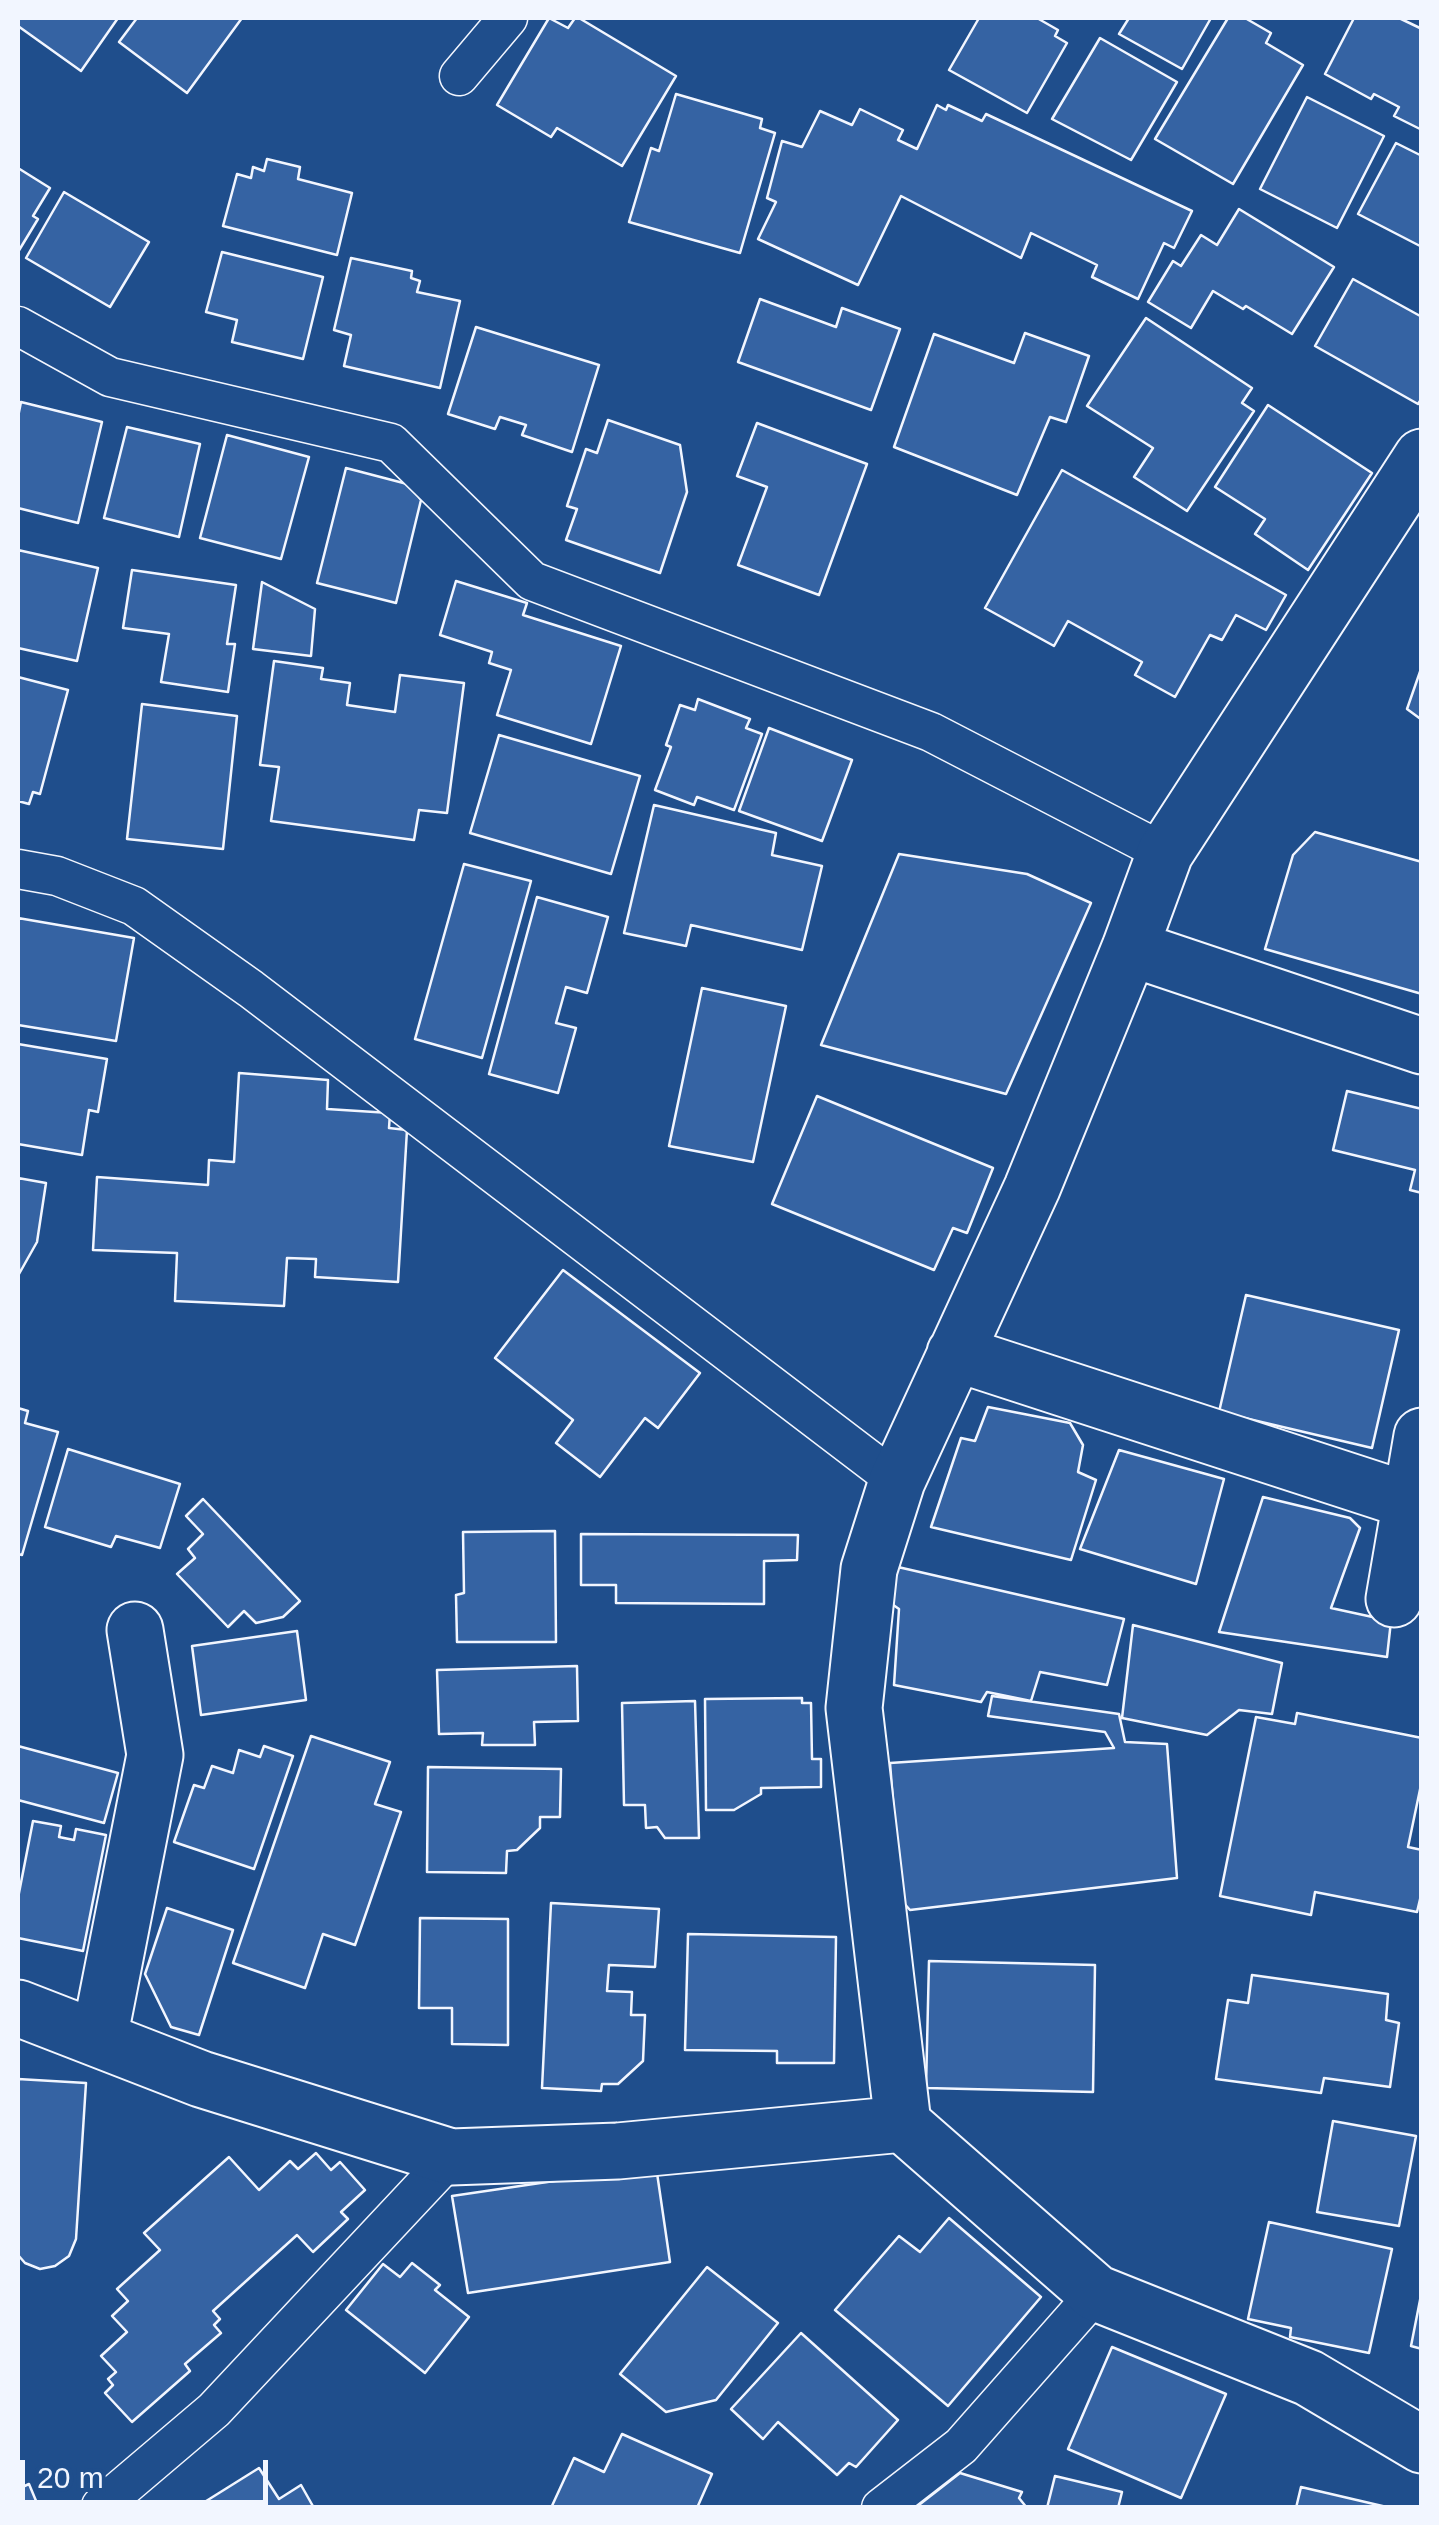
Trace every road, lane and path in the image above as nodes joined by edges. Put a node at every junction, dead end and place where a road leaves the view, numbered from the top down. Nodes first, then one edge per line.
1 (508, 18) edge
2 (459, 76) dead end
3 (18, 326) edge
4 (1415, 479) edge
5 (1165, 853) junction
6 (18, 869) edge
7 (1130, 948) junction
8 (1422, 1046) edge
9 (955, 1353) junction
10 (1422, 1436) edge
11 (897, 1482) junction
12 (1413, 1502) junction
13 (1394, 1599) dead end
14 (135, 1630) dead end
15 (18, 2008) edge
16 (99, 2039) junction
17 (902, 2124) junction
18 (451, 2157) junction
19 (1096, 2293) junction
20 (1422, 2445) edge
21 (102, 2506) edge
22 (882, 2508) edge

1 - 2 lane
3 - 5 lane
4 - 5 street
5 - 7 street
6 - 11 lane
7 - 8 street
7 - 9 street
9 - 11 street
9 - 12 street
10 - 12 street
11 - 17 street
12 - 13 street
14 - 16 street
15 - 16 street
16 - 18 street
17 - 18 street
17 - 19 street
18 - 21 lane
19 - 20 street
19 - 22 lane

